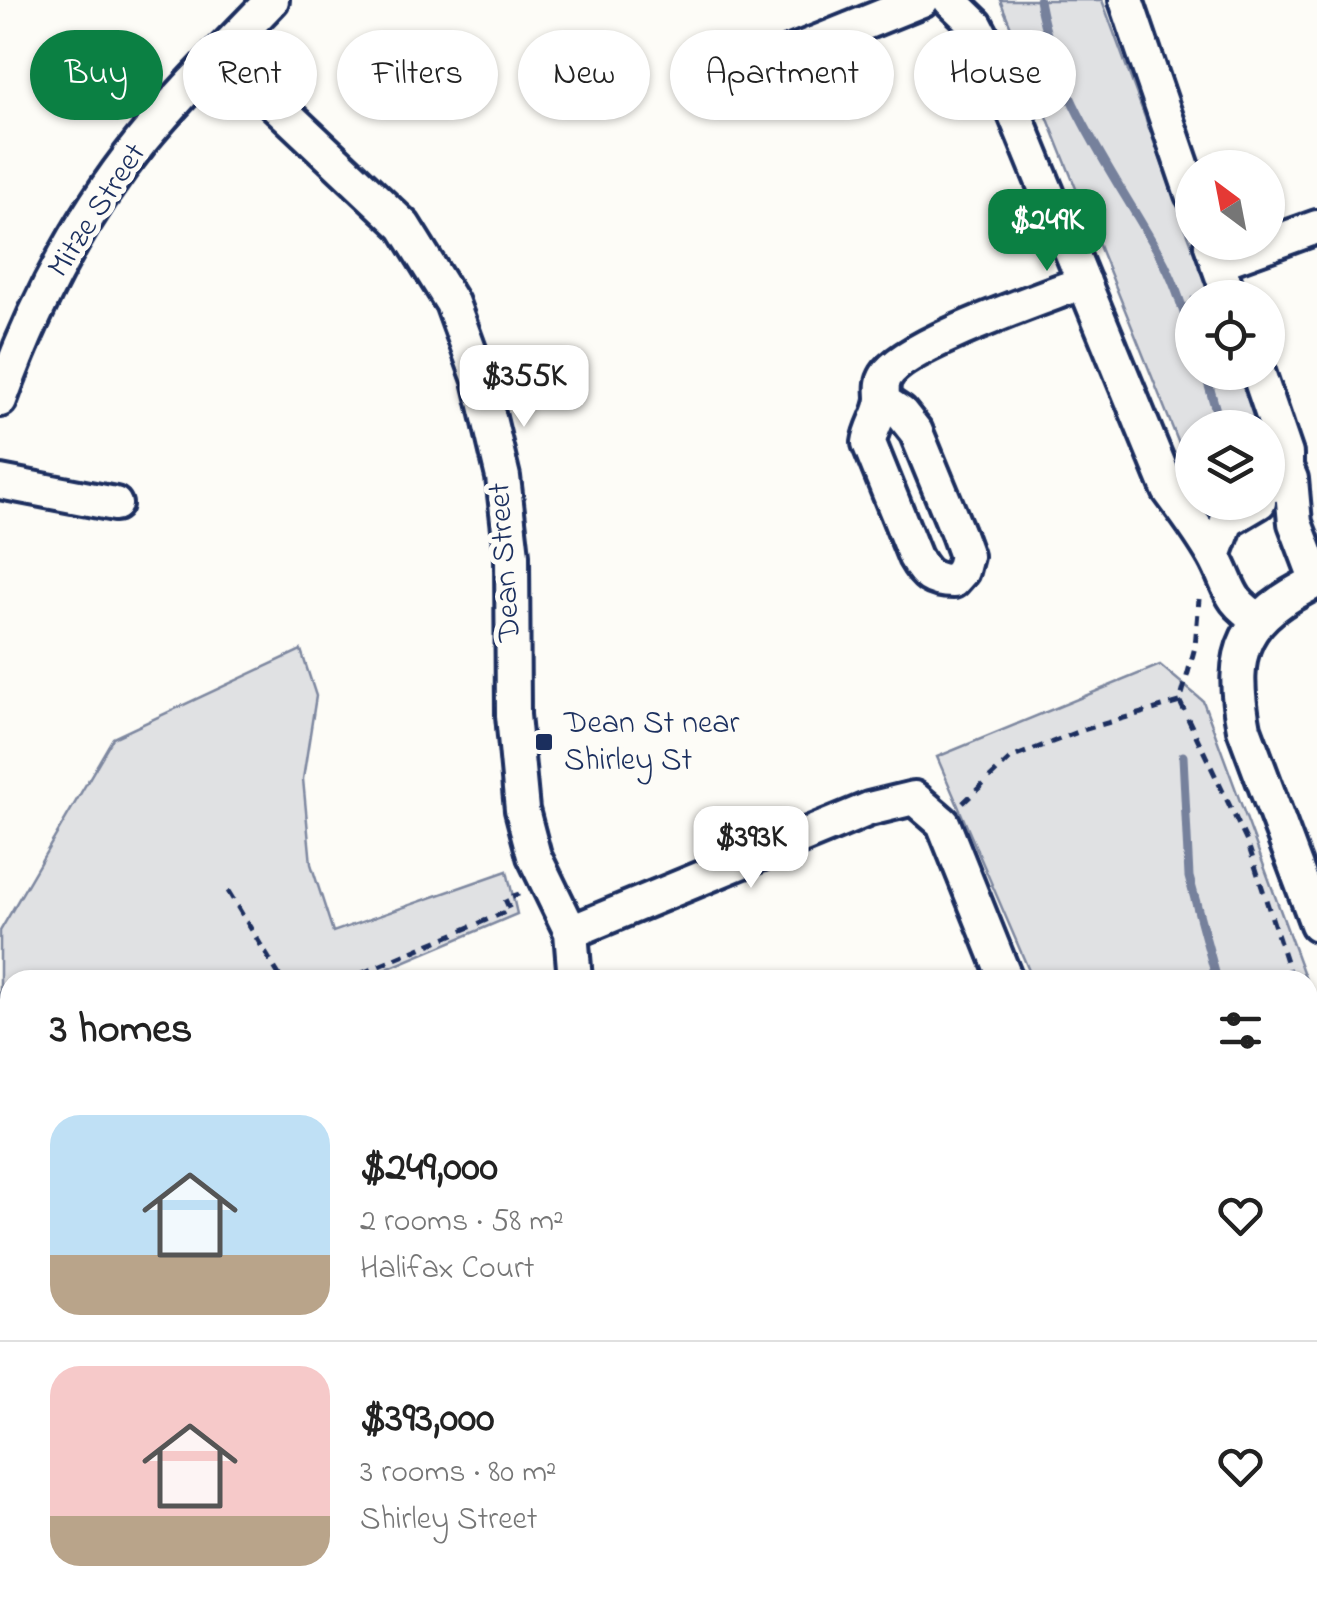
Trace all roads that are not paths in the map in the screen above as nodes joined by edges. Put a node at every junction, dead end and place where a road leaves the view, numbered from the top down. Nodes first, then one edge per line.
1 (272, 0) edge
2 (922, 0) edge
3 (950, 0) edge
4 (1126, 0) edge
5 (243, 30) edge
6 (847, 30) edge
7 (183, 95) edge
8 (292, 120) edge
9 (1177, 150) edge
10 (1317, 227) edge
11 (1285, 235) edge
12 (1084, 282) junction
13 (1265, 390) edge
14 (0, 400) edge
15 (883, 401) junction
16 (1286, 468) joint
17 (0, 482) edge
18 (1175, 497) edge
19 (115, 504) dead end
20 (1285, 518) edge
21 (1192, 520) edge
22 (1234, 520) edge
23 (1295, 523) junction
24 (1214, 556) junction
25 (1317, 581) edge
26 (1260, 619) junction
27 (1317, 924) edge
28 (571, 932) junction
29 (574, 970) edge
30 (1002, 970) edge

1 - 5 street, Mitze Street
2 - 6 street
3 - 12 street
4 - 9 street
7 - 14 street, Mitze Street
8 - 28 street, Dean Street
10 - 11 street
12 - 15 street
12 - 18 street
13 - 16 street
15 - 15 street
16 - 23 street
17 - 19 street
20 - 23 street
21 - 24 street
22 - 24 street
23 - 25 street
24 - 26 street
25 - 26 street
26 - 27 street
28 - 29 street, Dean Street
28 - 30 street

